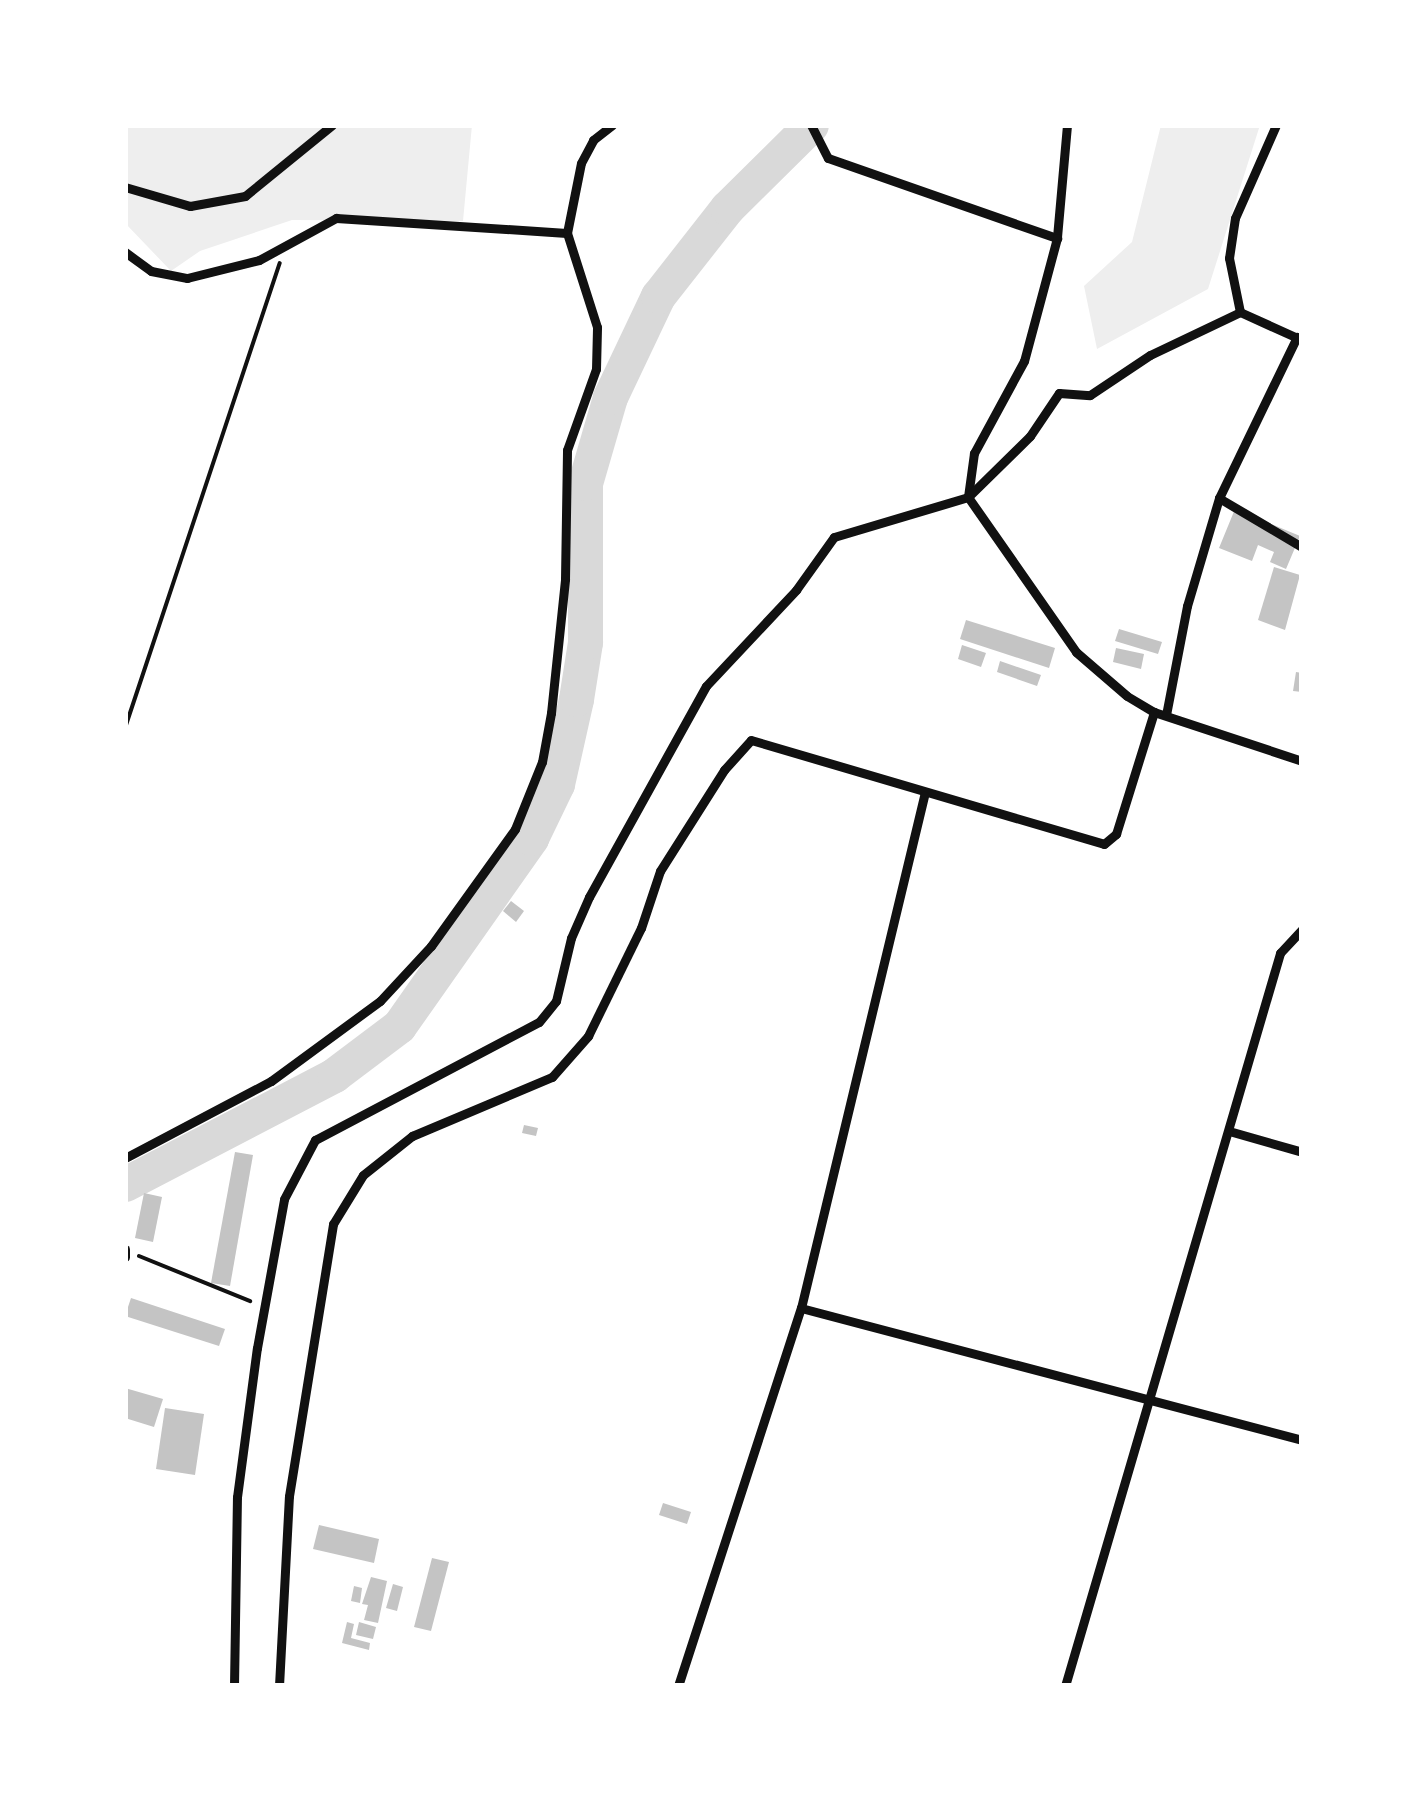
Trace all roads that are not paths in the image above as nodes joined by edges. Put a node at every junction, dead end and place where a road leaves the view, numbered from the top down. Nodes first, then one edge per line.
1 (332, 125) edge
2 (612, 125) edge
3 (811, 125) edge
4 (1067, 125) edge
5 (1276, 125) edge
6 (125, 188) edge
7 (567, 233) junction
8 (1057, 238) junction
9 (125, 252) edge
10 (1240, 312) junction
11 (1299, 339) edge
12 (968, 497) junction
13 (1219, 498) junction
14 (1302, 547) edge
15 (1154, 712) junction
16 (1166, 715) junction
17 (1302, 761) edge
18 (924, 796) junction
19 (1302, 929) edge
20 (1229, 1131) junction
21 (1302, 1152) edge
22 (125, 1158) edge
23 (801, 1308) junction
24 (1150, 1396) junction
25 (1302, 1440) edge
26 (234, 1686) edge
27 (279, 1686) edge
28 (678, 1686) edge
29 (1065, 1686) edge

1 - 6 street
2 - 7 street
3 - 8 street
4 - 8 street
5 - 10 street
7 - 9 street
7 - 22 street
8 - 12 street
10 - 11 street
10 - 12 street
11 - 13 street
12 - 15 street
12 - 26 street
13 - 14 street
13 - 16 street
15 - 16 street
15 - 18 street
16 - 17 street
18 - 23 street
18 - 27 street
19 - 20 street
20 - 21 street
20 - 24 street
23 - 24 street
23 - 28 street
24 - 25 street
24 - 29 street

